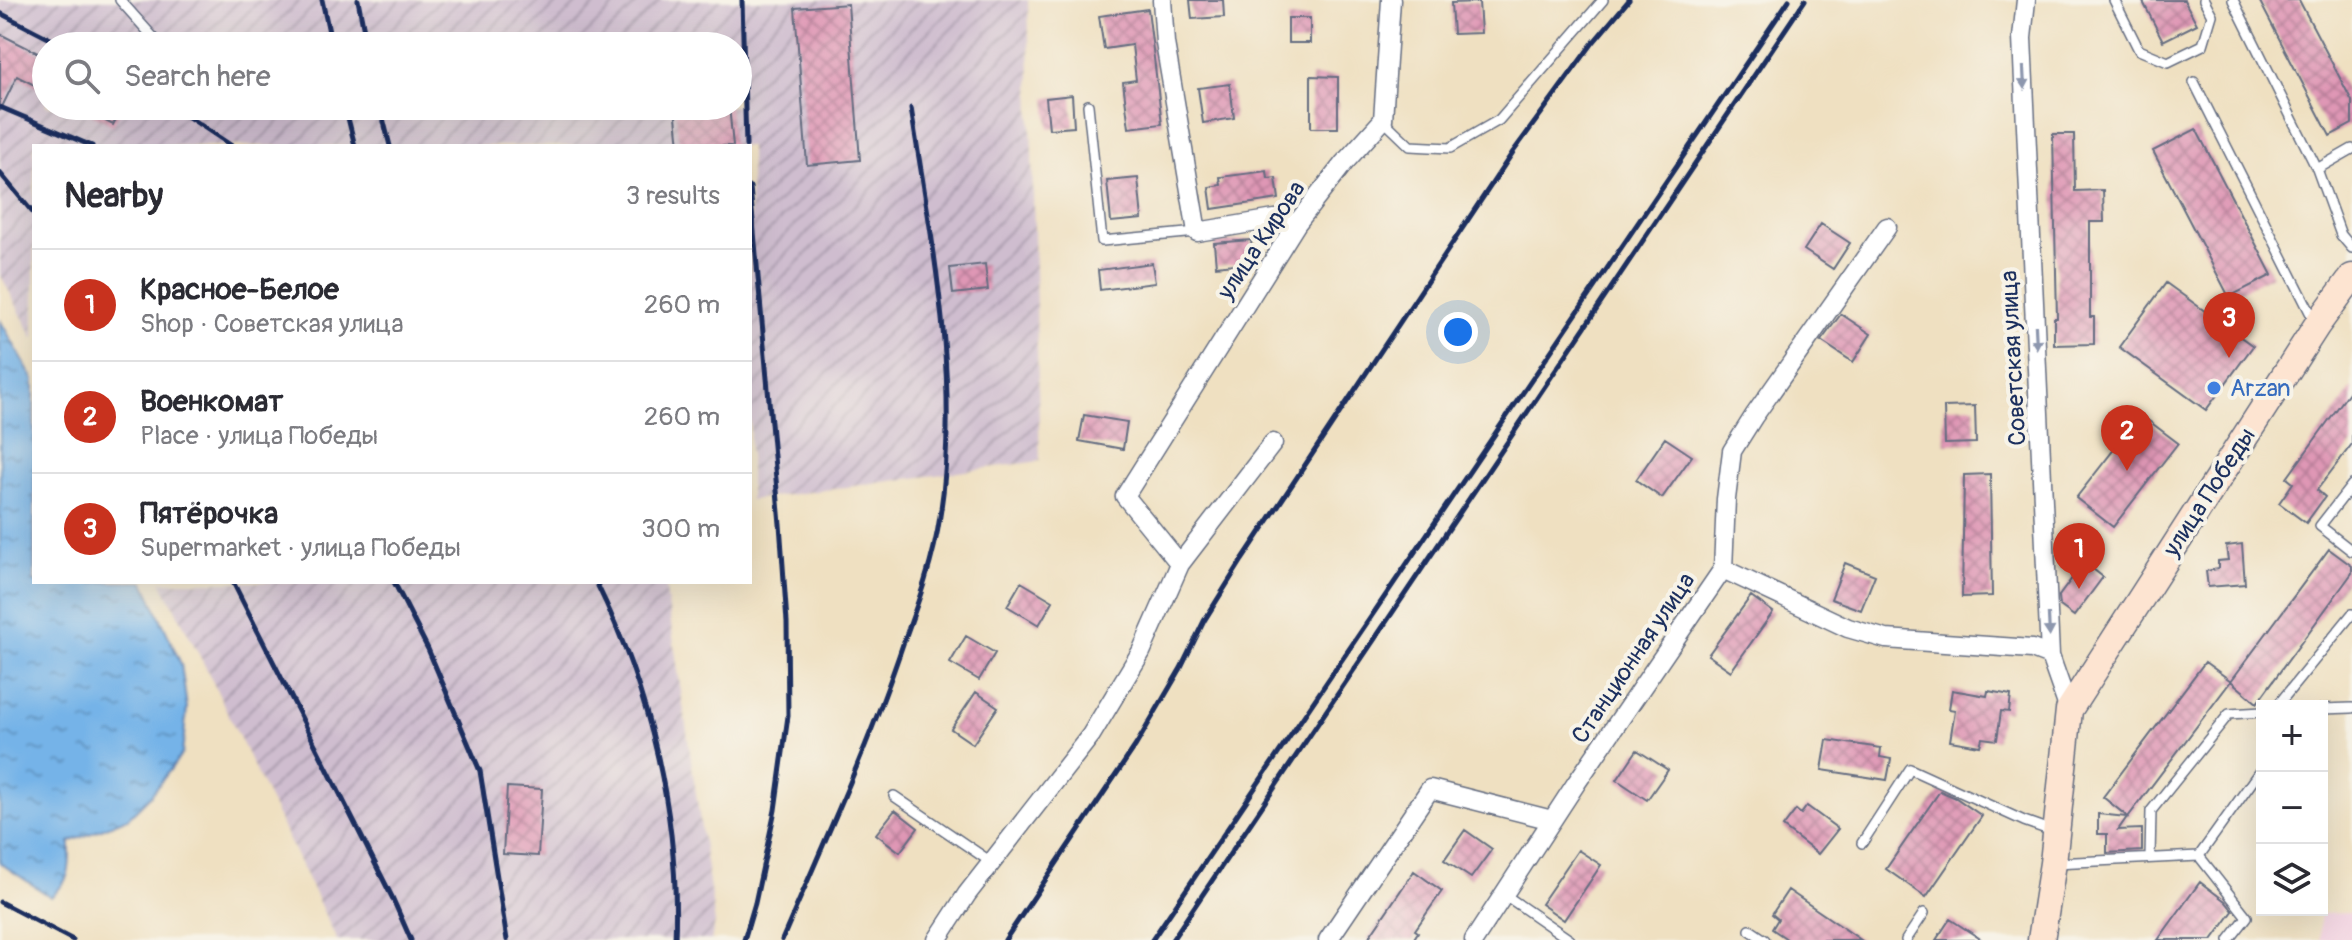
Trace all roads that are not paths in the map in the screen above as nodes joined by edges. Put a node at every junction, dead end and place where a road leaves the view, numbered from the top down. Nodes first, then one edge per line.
1 (120, 0) edge
2 (1162, 0) edge
3 (1391, 0) edge
4 (1603, 0) edge
5 (2026, 0) edge
6 (2114, 0) edge
7 (2204, 0) edge
8 (2233, 0) edge
9 (149, 32) edge
10 (2194, 82) dead end
11 (1088, 105) dead end
12 (1383, 120) junction
13 (2352, 149) edge
14 (2317, 169) junction
15 (1297, 223) junction
16 (1887, 227) dead end
17 (1197, 232) junction
18 (2352, 248) edge
19 (2352, 277) edge
20 (2317, 325) junction
21 (1273, 443) dead end
22 (2352, 485) edge
23 (2352, 551) edge
24 (1180, 564) junction
25 (1723, 569) junction
26 (2352, 614) edge
27 (2050, 656) junction
28 (2282, 700) edge
29 (2352, 708) edge
30 (2328, 709) edge
31 (2069, 710) junction
32 (2256, 712) edge
33 (2259, 772) edge
34 (894, 796) dead end
35 (1552, 820) junction
36 (2056, 832) junction
37 (1862, 843) dead end
38 (2199, 856) junction
39 (2150, 857) junction
40 (991, 862) junction
41 (2053, 863) junction
42 (1505, 895) junction
43 (1924, 913) dead end
44 (1750, 930) dead end
45 (2038, 935) edge
46 (937, 940) edge
47 (1328, 940) edge
48 (1474, 940) edge
49 (1570, 940) edge
50 (1765, 940) edge
51 (1906, 940) edge
52 (2229, 940) edge

1 - 9 lane
2 - 17 street
3 - 12 street
4 - 12 lane
5 -> 27 street, Советская улица
6 - 7 lane
8 - 14 lane
10 - 20 lane
11 - 17 lane
12 - 15 street, улица Кирова
13 - 14 lane
14 - 18 lane
15 - 17 street
15 - 24 street, улица Кирова
16 - 25 street, Станционная улица
19 - 20 street, улица Победы
20 - 31 street, улица Победы
21 - 24 street
22 - 23 lane
24 - 40 street
25 - 27 street
25 - 35 street, Станционная улица
26 - 28 lane
27 - 31 street, Советская улица
29 - 30 lane
31 - 36 street
32 - 39 lane
33 - 38 lane
34 - 40 lane
35 - 42 street, Станционная улица
35 - 47 street
36 - 37 lane
36 - 41 street
38 - 39 lane
38 - 52 lane
39 - 41 lane
40 - 46 street
41 - 45 street
42 - 48 street, Станционная улица
42 - 49 lane
43 - 51 lane
44 - 50 lane

